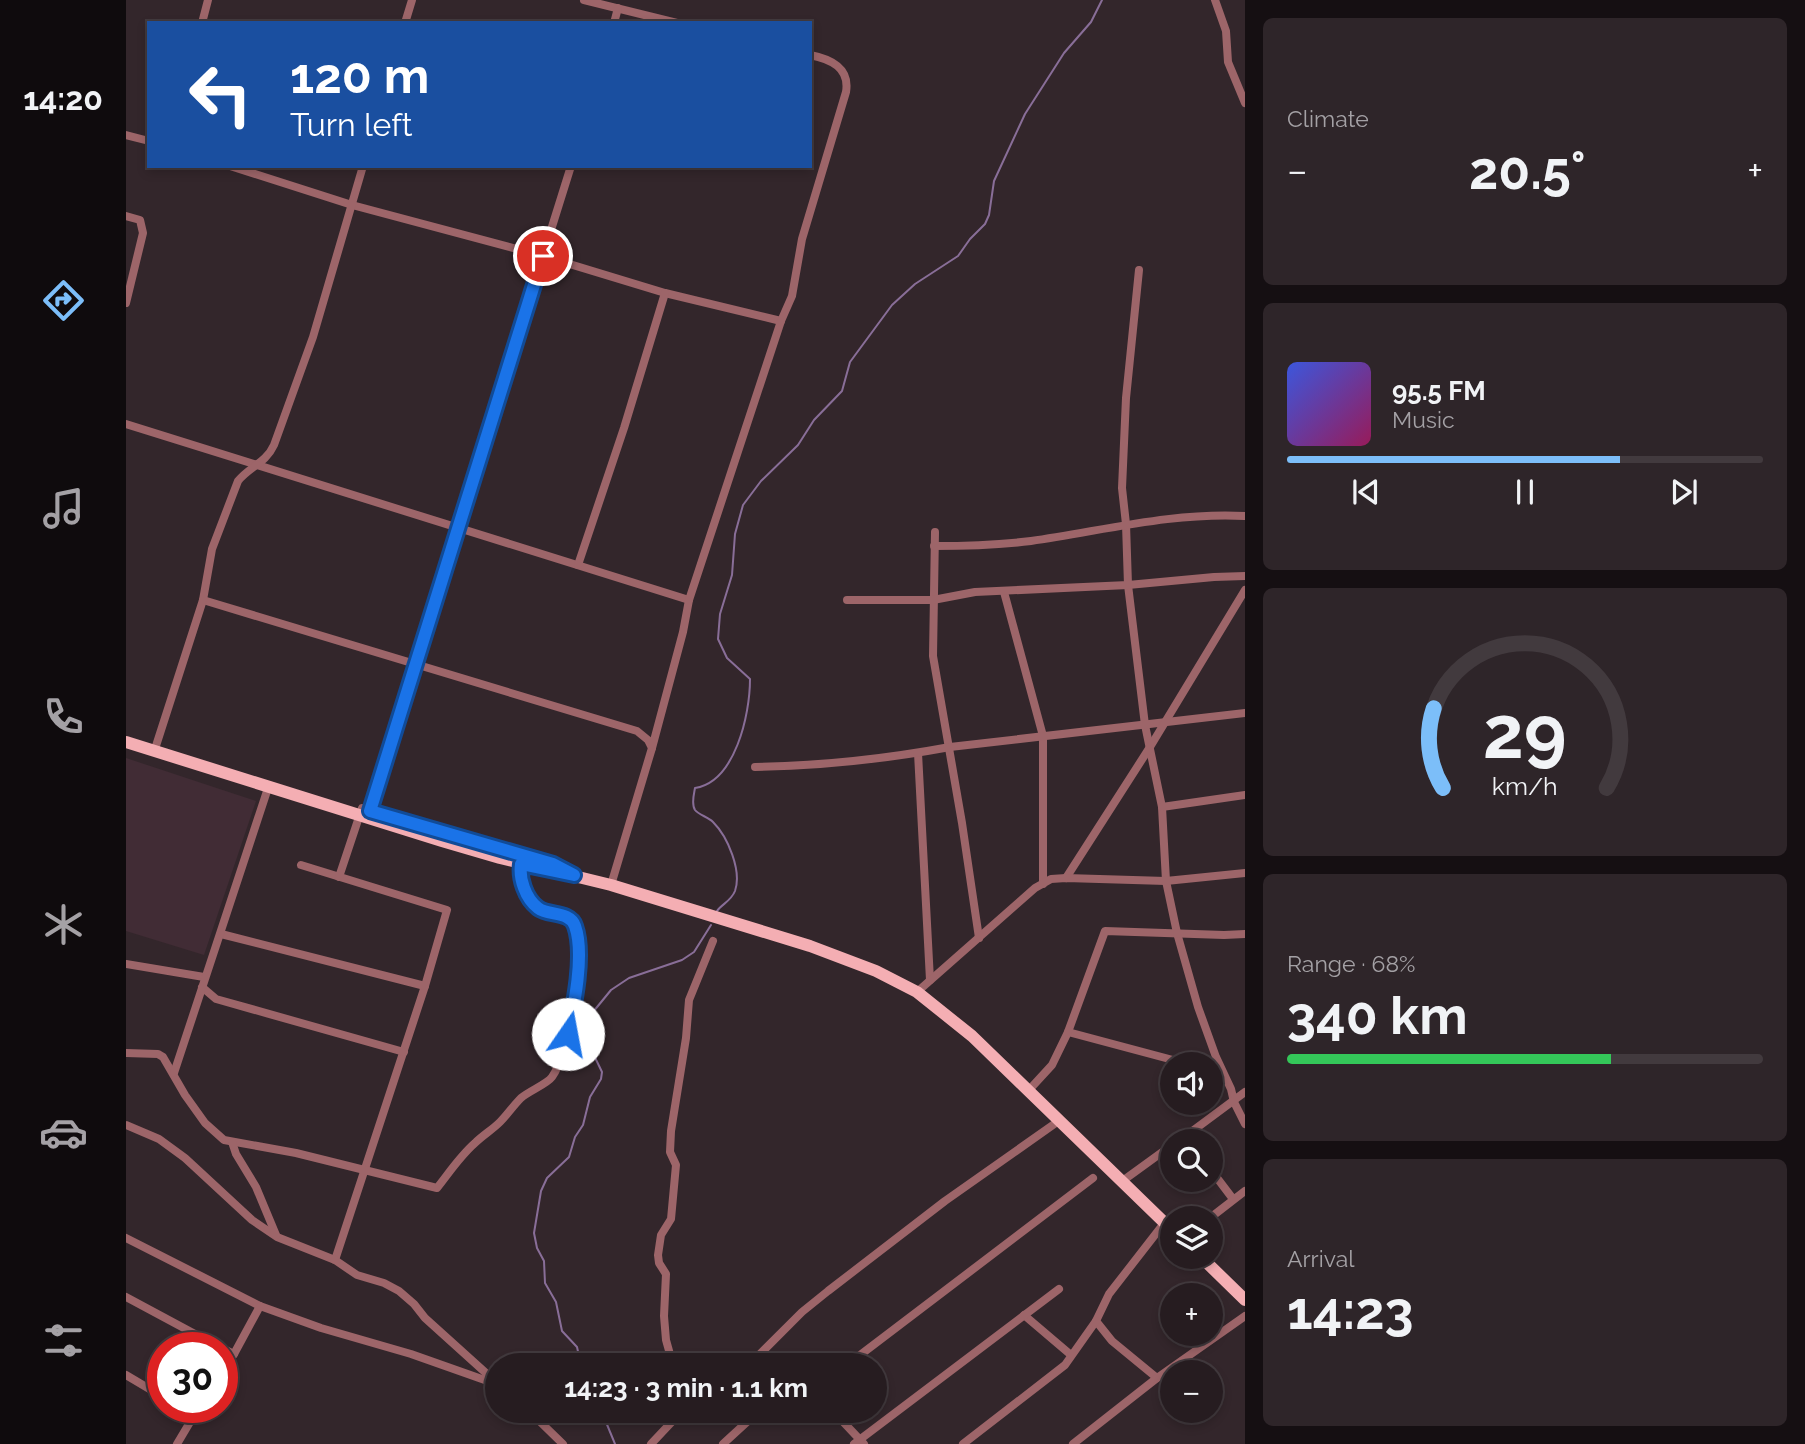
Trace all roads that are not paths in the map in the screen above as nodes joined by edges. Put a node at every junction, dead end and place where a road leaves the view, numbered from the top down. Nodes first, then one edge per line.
1 (208, 0) edge
2 (412, 0) edge
3 (584, 0) edge
4 (1215, 0) edge
5 (618, 8) junction
6 (203, 21) edge
7 (406, 21) edge
8 (615, 21) edge
9 (669, 21) edge
10 (812, 56) edge
11 (1245, 103) edge
12 (126, 135) edge
13 (147, 140) edge
14 (236, 168) edge
15 (362, 168) edge
16 (570, 168) edge
17 (352, 205) junction
18 (126, 216) edge
19 (543, 256) junction
20 (1139, 270) dead end
21 (665, 293) junction
22 (126, 303) edge
23 (781, 321) junction
24 (126, 424) edge
25 (258, 465) junction
26 (1245, 516) edge
27 (1126, 524) junction
28 (460, 526) junction
29 (935, 532) dead end
30 (934, 547) junction
31 (578, 565) junction
32 (1245, 576) edge
33 (1128, 585) junction
34 (1245, 590) edge
35 (1004, 592) junction
36 (203, 600) junction
37 (689, 600) junction
38 (846, 600) dead end
39 (933, 600) junction
40 (416, 664) junction
41 (1245, 713) edge
42 (1165, 723) junction
43 (1145, 725) junction
44 (126, 735) edge
45 (1043, 736) junction
46 (126, 742) edge
47 (950, 747) junction
48 (1150, 747) junction
49 (155, 748) junction
50 (652, 748) junction
51 (918, 753) junction
52 (755, 766) dead end
53 (268, 788) junction
54 (1245, 794) edge
55 (1162, 807) junction
56 (365, 813) junction
57 (521, 864) junction
58 (301, 865) dead end
59 (1245, 873) edge
60 (574, 875) junction
61 (339, 877) junction
62 (1066, 878) junction
63 (1166, 881) junction
64 (1043, 884) junction
65 (611, 885) junction
66 (1177, 933) junction
67 (222, 934) junction
68 (1245, 934) edge
69 (978, 938) junction
70 (713, 941) dead end
71 (126, 964) edge
72 (204, 976) junction
73 (930, 980) junction
74 (425, 986) junction
75 (202, 987) junction
76 (917, 992) junction
77 (1069, 1032) junction
78 (404, 1052) junction
79 (1215, 1052) edge
80 (126, 1053) edge
81 (1160, 1056) edge
82 (174, 1073) junction
83 (1223, 1073) edge
84 (1030, 1090) junction
85 (1245, 1093) edge
86 (1234, 1102) junction
87 (1060, 1120) junction
88 (1245, 1124) edge
89 (126, 1125) edge
90 (1198, 1129) edge
91 (232, 1142) junction
92 (1160, 1154) edge
93 (366, 1170) junction
94 (1093, 1178) dead end
95 (1121, 1182) junction
96 (1223, 1186) edge
97 (1245, 1191) edge
98 (1233, 1199) junction
99 (1223, 1207) edge
100 (1160, 1218) edge
101 (1160, 1236) edge
102 (277, 1237) junction
103 (126, 1238) edge
104 (335, 1260) junction
105 (1213, 1269) edge
106 (1059, 1289) dead end
107 (126, 1297) edge
108 (1245, 1300) edge
109 (260, 1306) junction
110 (1024, 1315) junction
111 (1245, 1316) edge
112 (1097, 1321) junction
113 (191, 1332) edge
114 (238, 1347) edge
115 (670, 1353) edge
116 (761, 1353) edge
117 (863, 1353) edge
118 (1071, 1355) junction
119 (485, 1373) edge
120 (126, 1375) edge
121 (1157, 1378) junction
122 (485, 1380) edge
123 (147, 1387) edge
124 (189, 1423) edge
125 (541, 1423) edge
126 (670, 1423) edge
127 (746, 1423) edge
128 (843, 1423) edge
129 (859, 1443) edge
130 (177, 1444) edge
131 (563, 1444) edge
132 (651, 1444) edge
133 (723, 1444) edge
134 (963, 1444) edge
135 (1073, 1444) edge

1 - 6 street
2 - 7 street
3 - 5 street
4 - 11 street
5 - 8 street
5 - 9 street
10 - 23 street
12 - 13 street
14 - 17 street
15 - 17 street
16 - 19 street
17 - 19 street
17 - 25 street
18 - 22 street
19 - 21 street
19 - 28 street
20 - 27 street
21 - 23 street
21 - 31 street
23 - 37 street
24 - 25 street
25 - 28 street
25 - 36 street
26 - 27 street
27 - 30 street
27 - 33 street
28 - 31 street
28 - 40 street
29 - 30 street
30 - 39 street
31 - 37 street
32 - 33 street
33 - 35 street
33 - 43 street
34 - 42 street
35 - 39 street
35 - 45 street
36 - 40 street
36 - 49 street
37 - 50 street
38 - 39 street
39 - 47 street
40 - 50 street
40 - 56 street
41 - 42 street
42 - 43 street
42 - 48 street
43 - 45 street
43 - 48 street
44 - 49 main road
45 - 47 street
45 - 64 street
46 - 49 main road
47 - 51 street
47 - 69 street
48 - 55 street
48 - 62 street
49 - 53 main road
49 - 56 main road
50 - 65 street
51 - 52 street
51 - 73 street
53 - 56 main road
53 - 67 street
54 - 55 street
55 - 63 street
56 - 57 main road
56 - 60 main road
56 - 61 street
57 - 60 main road
57 - 93 street
58 - 61 street
59 - 63 street
60 - 65 main road
61 - 74 street
62 - 63 street
62 - 64 street
63 - 66 street
64 - 69 street
65 - 76 main road
66 - 68 street
66 - 77 street
66 - 79 street
67 - 72 street
67 - 74 street
69 - 73 street
70 - 115 street
71 - 72 street
72 - 75 street
73 - 76 street
74 - 78 street
75 - 78 street
75 - 82 street
76 - 84 main road
77 - 81 street
77 - 84 street
78 - 93 street
80 - 82 street
82 - 91 street
83 - 86 street
84 - 87 main road
85 - 86 street
86 - 88 street
86 - 90 street
87 - 95 main road
87 - 116 street
89 - 102 street
91 - 93 street
91 - 102 street
92 - 95 street
93 - 104 street
94 - 117 street
95 - 100 main road
96 - 98 street
97 - 98 street
98 - 99 street
101 - 112 street
102 - 104 street
103 - 109 street
104 - 119 street
105 - 108 main road
106 - 110 street
107 - 113 street
109 - 114 street
109 - 122 street
110 - 118 street
110 - 129 street
111 - 121 street
112 - 118 street
112 - 121 street
118 - 134 street
120 - 123 street
121 - 135 street
124 - 130 street
125 - 131 street
126 - 132 street
127 - 133 street
128 - 129 street

